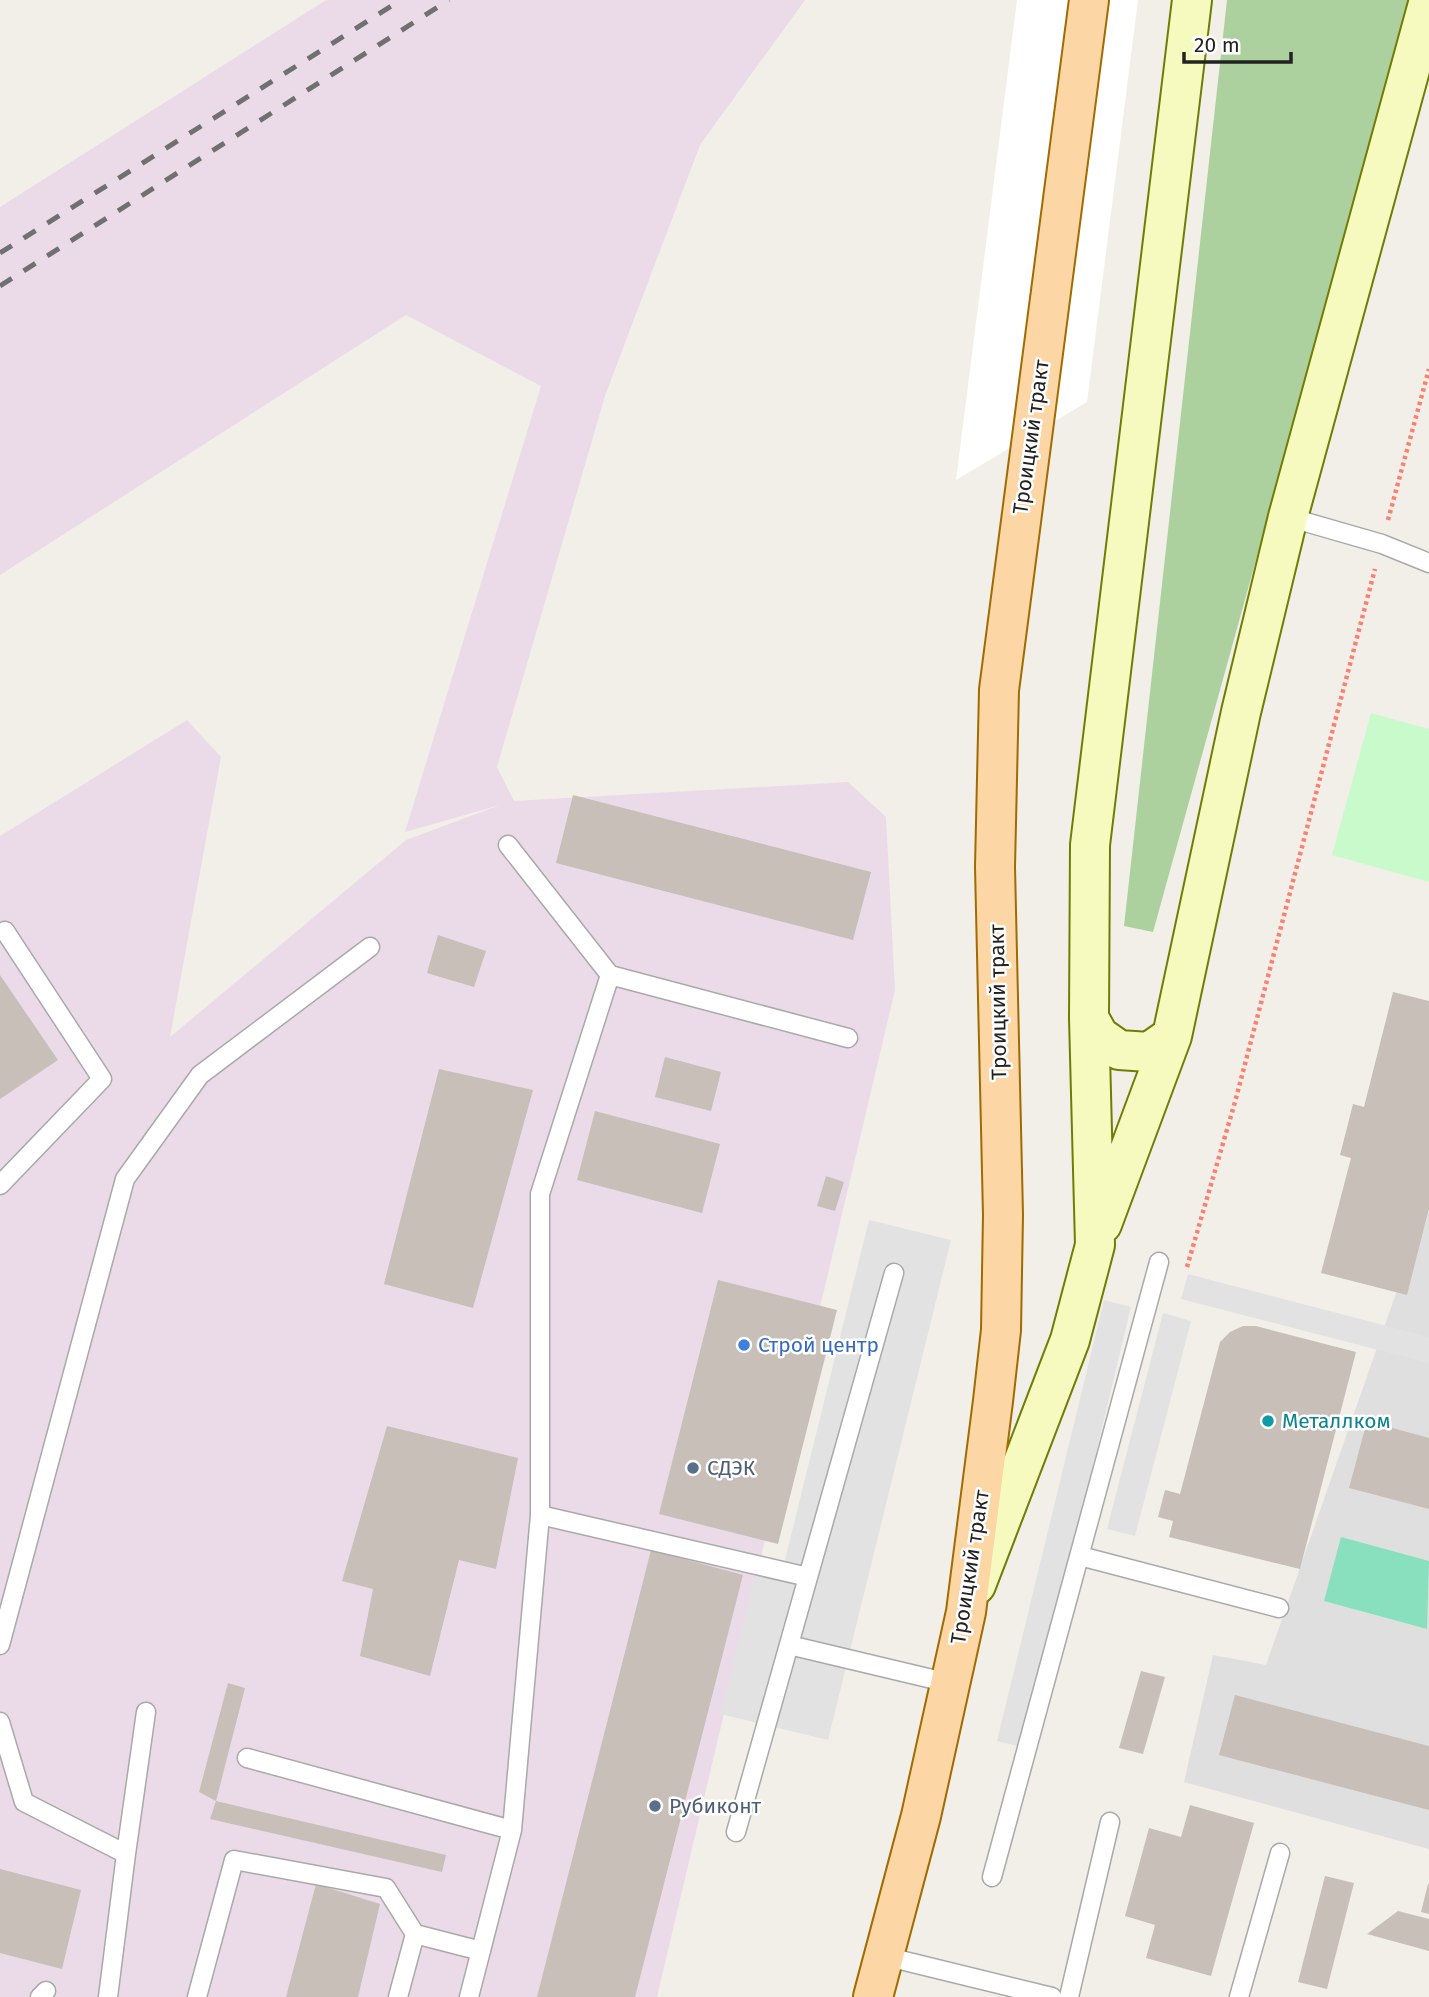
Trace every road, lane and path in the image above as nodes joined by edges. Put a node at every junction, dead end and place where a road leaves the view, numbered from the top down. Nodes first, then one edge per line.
1 (1089, 0) edge
2 (1192, 0) edge
3 (1429, 0) edge
4 (1429, 369) edge
5 (1288, 517) junction
6 (1382, 544) junction
7 (1429, 563) edge
8 (508, 845) dead end
9 (5, 932) dead end
10 (370, 947) dead end
11 (610, 975) junction
12 (1089, 1018) junction
13 (1172, 1036) junction
14 (848, 1038) dead end
15 (0, 1185) edge
16 (1095, 1245) junction
17 (1159, 1262) dead end
18 (1187, 1269) dead end
19 (894, 1273) dead end
20 (541, 1516) junction
21 (1080, 1556) junction
22 (808, 1577) junction
23 (1279, 1608) dead end
24 (965, 1612) junction
25 (0, 1645) edge
26 (789, 1646) junction
27 (949, 1683) junction
28 (146, 1712) dead end
29 (0, 1722) edge
30 (247, 1758) dead end
31 (1110, 1822) dead end
32 (512, 1830) junction
33 (736, 1832) dead end
34 (1280, 1853) dead end
35 (126, 1854) junction
36 (992, 1877) dead end
37 (415, 1934) junction
38 (481, 1951) junction
39 (884, 1956) junction
40 (108, 1997) edge
41 (197, 1997) edge
42 (398, 1997) edge
43 (469, 1997) edge
44 (873, 1997) edge
45 (1052, 1997) edge
46 (1069, 1997) edge
47 (1239, 1997) edge

1 - 24 main road, Троицкий тракт
2 - 12 main road
3 - 5 main road
4 - 6 path
5 - 6 lane
5 - 13 main road
6 - 7 lane
6 - 18 path
8 - 11 lane
9 - 15 lane
10 - 25 lane
11 - 14 lane
11 - 20 lane
12 - 13 main road
12 - 16 main road
13 - 16 main road
16 - 24 main road
17 - 21 lane
19 - 22 lane
20 - 22 lane
20 - 32 lane
21 - 23 lane
21 - 36 lane
22 - 26 lane
24 - 27 main road, Троицкий тракт
26 - 27 lane
26 - 33 lane
27 - 39 main road, Троицкий тракт
28 - 35 lane
29 - 35 lane
30 - 32 lane
31 - 46 lane
32 - 38 lane
34 - 47 lane
35 - 40 lane
37 - 38 lane
37 - 41 lane
37 - 42 lane
38 - 43 lane
39 - 44 main road, Троицкий тракт
39 - 45 lane

